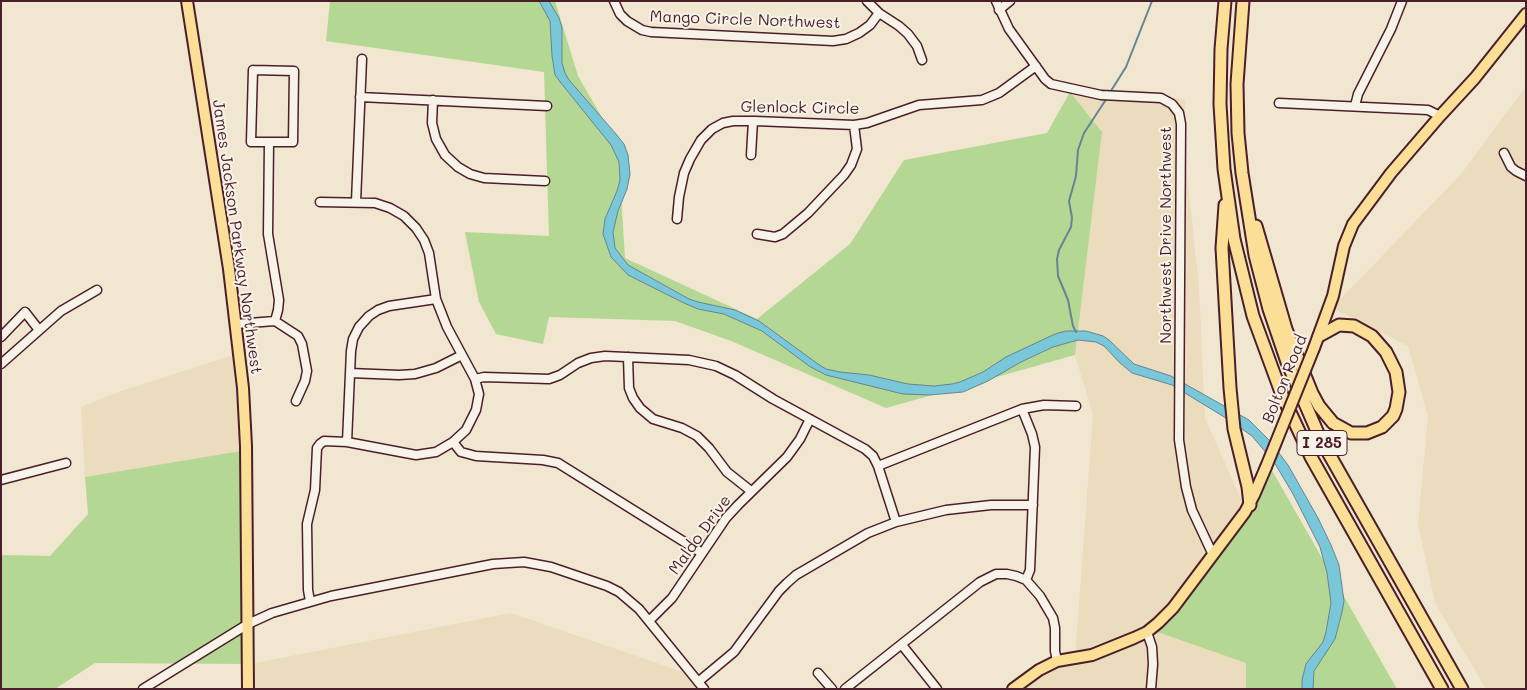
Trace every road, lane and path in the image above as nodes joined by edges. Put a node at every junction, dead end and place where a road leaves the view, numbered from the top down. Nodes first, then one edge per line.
1 (187, 1) edge
2 (614, 1) edge
3 (867, 1) edge
4 (996, 1) edge
5 (1010, 1) edge
6 (1225, 1) edge
7 (1243, 1) edge
8 (1402, 1) edge
9 (1000, 10) junction
10 (879, 13) junction
11 (1526, 14) edge
12 (362, 59) dead end
13 (922, 60) dead end
14 (1036, 66) junction
15 (360, 97) junction
16 (433, 100) junction
17 (1279, 103) dead end
18 (547, 106) dead end
19 (1355, 106) junction
20 (1440, 116) junction
21 (753, 121) junction
22 (854, 125) junction
23 (269, 142) junction
24 (1504, 153) dead end
25 (751, 154) dead end
26 (1242, 173) junction
27 (1526, 176) edge
28 (545, 181) dead end
29 (1226, 191) junction
30 (320, 202) dead end
31 (356, 202) junction
32 (677, 219) dead end
33 (757, 234) dead end
34 (97, 290) dead end
35 (436, 299) junction
36 (275, 321) junction
37 (236, 324) junction
38 (40, 330) junction
39 (1318, 336) junction
40 (1, 337) edge
41 (462, 355) junction
42 (628, 357) junction
43 (1, 364) edge
44 (350, 373) junction
45 (475, 379) junction
46 (296, 401) dead end
47 (1076, 406) dead end
48 (1022, 409) junction
49 (810, 419) junction
50 (347, 442) junction
51 (454, 442) junction
52 (66, 463) dead end
53 (878, 466) junction
54 (1, 480) edge
55 (751, 491) junction
56 (1033, 505) junction
57 (1250, 505) junction
58 (896, 522) junction
59 (702, 553) junction
60 (1213, 555) junction
61 (1026, 580) junction
62 (310, 601) junction
63 (649, 621) junction
64 (248, 624) junction
65 (1147, 632) junction
66 (902, 645) junction
67 (1057, 661) junction
68 (818, 673) dead end
69 (698, 682) junction
70 (143, 689) edge
71 (248, 689) edge
72 (704, 689) edge
73 (832, 689) edge
74 (845, 689) edge
75 (937, 689) edge
76 (1013, 689) edge
77 (1151, 689) edge
78 (1442, 689) edge
79 (1462, 689) edge

1 - 37 main road, James Jackson Parkway Northwest
2 - 10 street, Mango Circle Northwest
3 - 10 street
4 - 9 street, Northwest Drive Northwest
5 - 9 street
6 - 29 highway, I 285
7 - 26 highway, I 285
8 - 19 street
9 - 14 street, Northwest Drive Northwest
10 - 13 street
11 - 20 main road, Bolton Road
12 - 15 street
14 - 22 street, Glenlock Circle
14 - 60 street, Northwest Drive Northwest
15 - 16 street
15 - 31 street
16 - 18 street
16 - 28 street
17 - 19 street
19 - 20 street
20 - 39 main road, Bolton Road
21 - 22 street, Glenlock Circle
21 - 25 street
21 - 32 street, Glenlock Circle
22 - 33 street
23 - 23 street
23 - 36 street
24 - 27 street
26 - 39 highway
26 - 79 highway, I 285
29 - 57 highway
29 - 78 highway, I 285
30 - 31 street
31 - 35 street
34 - 38 street
35 - 41 street
35 - 44 street
36 - 37 street
36 - 46 street
37 - 64 main road, James Jackson Parkway Northwest
38 - 40 street
38 - 43 street
39 - 57 main road, Bolton Road, bridge
41 - 44 street
41 - 45 street
42 - 45 street
42 - 49 street
42 - 55 street
44 - 50 street
45 - 51 street
47 - 48 street
48 - 53 street
48 - 56 street
49 - 53 street
49 - 55 street, Maldo Drive
50 - 51 street
50 - 62 street
51 - 59 street
52 - 54 street
53 - 58 street
55 - 59 street, Maldo Drive
56 - 58 street
56 - 61 street
57 - 60 main road, Bolton Road
58 - 69 street
59 - 63 street, Maldo Drive
60 - 65 main road, Bolton Road
61 - 66 street
61 - 67 street
62 - 63 street
62 - 64 street
63 - 69 street
64 - 70 street
64 - 71 main road, James Jackson Parkway Northwest
65 - 67 main road, Bolton Road
65 - 77 street
66 - 74 street
66 - 75 street
67 - 76 main road, Bolton Road
68 - 73 street
69 - 72 street

